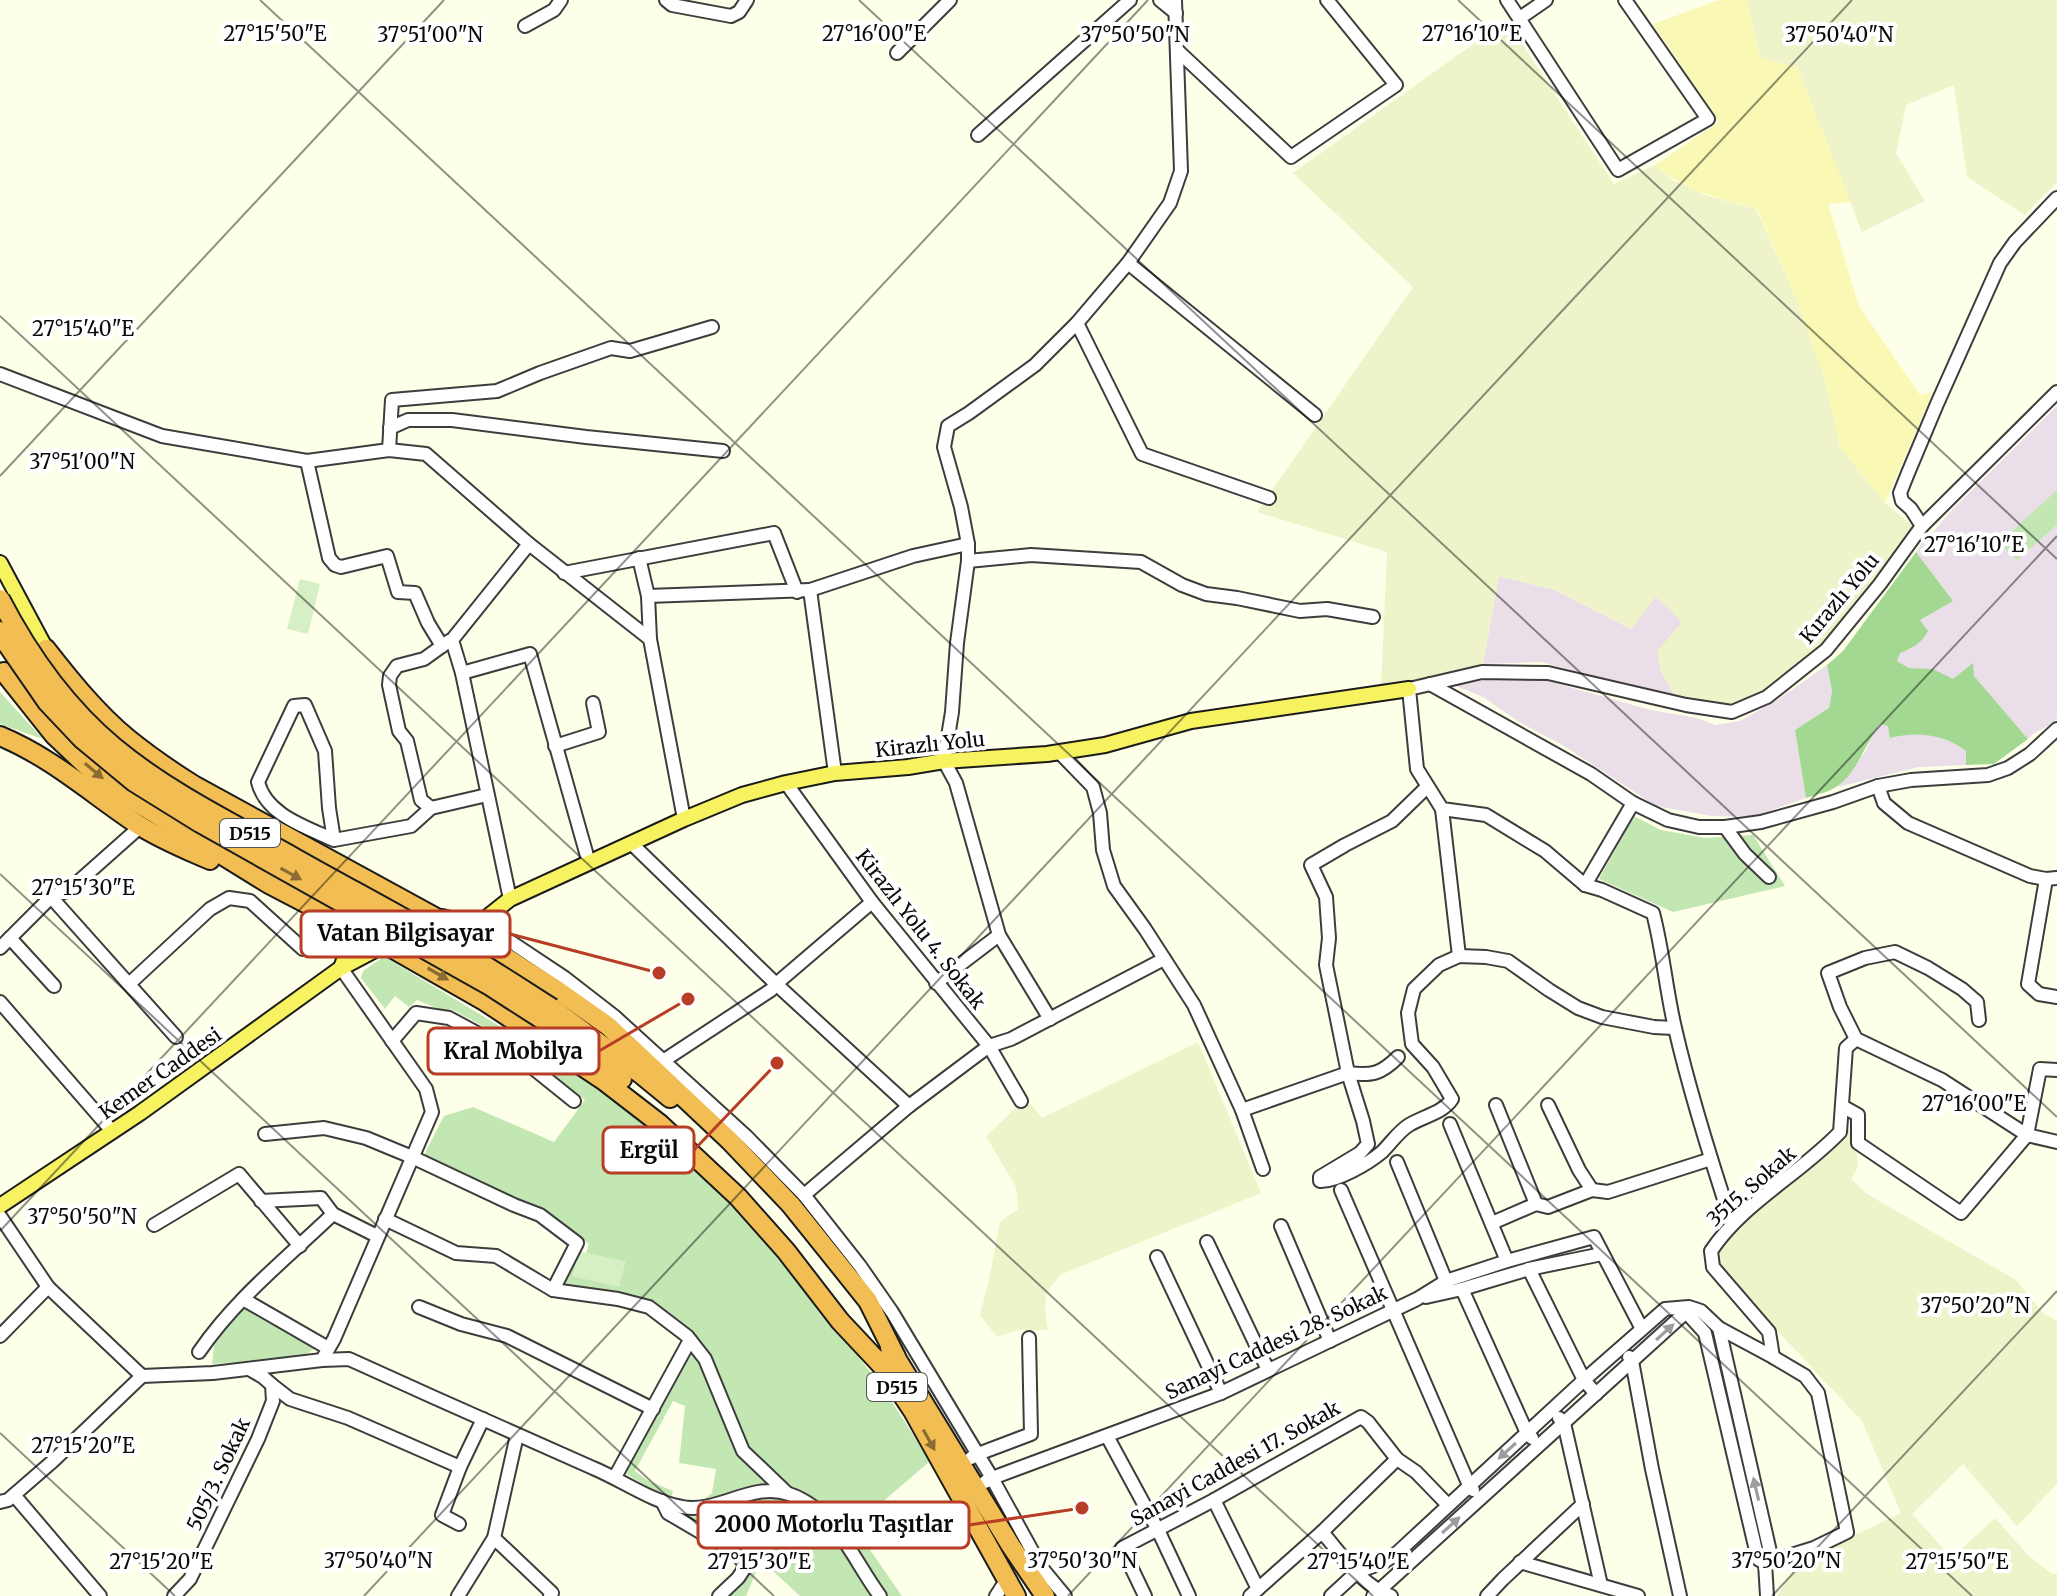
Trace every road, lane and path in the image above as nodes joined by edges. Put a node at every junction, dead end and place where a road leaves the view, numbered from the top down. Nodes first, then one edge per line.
1 (561, 0) edge
2 (666, 0) edge
3 (747, 0) edge
4 (950, 0) edge
5 (1130, 0) edge
6 (1160, 0) edge
7 (1327, 0) edge
8 (1507, 0) edge
9 (1546, 0) edge
10 (1625, 0) edge
11 (1175, 6) edge
12 (1520, 18) junction
13 (525, 26) dead end
14 (1178, 51) junction
15 (897, 53) dead end
16 (978, 135) dead end
17 (2057, 198) edge
18 (1128, 263) junction
19 (1077, 323) junction
20 (712, 327) dead end
21 (0, 374) edge
22 (2057, 392) edge
23 (1315, 415) dead end
24 (390, 428) junction
25 (389, 450) junction
26 (723, 451) dead end
27 (307, 461) junction
28 (1269, 498) dead end
29 (1922, 526) junction
30 (529, 544) junction
31 (968, 544) junction
32 (639, 558) junction
33 (968, 561) junction
34 (0, 563) edge
35 (564, 573) junction
36 (804, 591) junction
37 (648, 596) junction
38 (0, 599) edge
39 (1373, 617) dead end
40 (30, 621) junction
41 (0, 632) edge
42 (650, 639) junction
43 (447, 643) junction
44 (46, 649) junction
45 (1, 670) edge
46 (462, 673) junction
47 (1430, 684) junction
48 (1409, 689) junction
49 (88, 701) junction
50 (593, 703) dead end
51 (2057, 729) edge
52 (54, 735) junction
53 (0, 736) edge
54 (555, 746) junction
55 (1059, 752) junction
56 (944, 761) junction
57 (835, 773) junction
58 (786, 783) junction
59 (1878, 786) junction
60 (1427, 787) junction
61 (487, 795) junction
62 (1633, 803) junction
63 (431, 808) junction
64 (1442, 809) junction
65 (684, 819) junction
66 (141, 826) junction
67 (1725, 827) junction
68 (334, 840) junction
69 (631, 843) junction
70 (589, 863) junction
71 (1769, 877) dead end
72 (2052, 879) edge
73 (269, 884) junction
74 (1585, 885) junction
75 (51, 897) junction
76 (510, 899) junction
77 (872, 902) junction
78 (427, 914) junction
79 (331, 916) junction
80 (481, 922) junction
81 (349, 925) junction
82 (999, 935) junction
83 (5, 943) edge
84 (388, 946) junction
85 (493, 949) junction
86 (1459, 956) junction
87 (1164, 959) junction
88 (341, 968) junction
89 (936, 983) junction
90 (129, 984) junction
91 (776, 984) junction
92 (54, 986) dead end
93 (2057, 997) edge
94 (0, 1002) edge
95 (547, 1014) junction
96 (1050, 1019) junction
97 (1979, 1020) dead end
98 (1674, 1028) junction
99 (176, 1037) dead end
100 (1856, 1039) junction
101 (392, 1041) junction
102 (989, 1046) junction
103 (1398, 1057) dead end
104 (659, 1064) junction
105 (2057, 1070) edge
106 (1348, 1073) junction
107 (574, 1101) dead end
108 (1021, 1101) dead end
109 (1496, 1105) dead end
110 (1548, 1105) dead end
111 (909, 1106) junction
112 (1842, 1106) junction
113 (1242, 1110) junction
114 (1450, 1124) dead end
115 (112, 1131) junction
116 (265, 1134) dead end
117 (2027, 1135) junction
118 (2057, 1142) edge
119 (412, 1157) junction
120 (1711, 1159) junction
121 (1397, 1162) dead end
122 (1263, 1169) dead end
123 (1341, 1190) dead end
124 (1592, 1190) junction
125 (804, 1195) junction
126 (261, 1201) junction
127 (1536, 1204) junction
128 (0, 1206) edge
129 (333, 1214) junction
130 (0, 1216) edge
131 (385, 1219) junction
132 (1492, 1223) junction
133 (1732, 1224) junction
134 (154, 1225) dead end
135 (1281, 1226) dead end
136 (377, 1236) junction
137 (1207, 1242) dead end
138 (300, 1246) junction
139 (1602, 1254) junction
140 (1157, 1257) dead end
141 (1507, 1261) junction
142 (1529, 1269) junction
143 (1446, 1281) junction
144 (48, 1287) junction
145 (1462, 1289) junction
146 (553, 1290) junction
147 (243, 1299) junction
148 (1417, 1299) junction
149 (419, 1307) dead end
150 (1392, 1311) junction
151 (1719, 1328) junction
152 (1642, 1329) junction
153 (1705, 1333) junction
154 (0, 1336) edge
155 (1029, 1338) dead end
156 (690, 1340) junction
157 (1330, 1341) junction
158 (1621, 1348) junction
159 (199, 1352) dead end
160 (325, 1354) junction
161 (1773, 1357) junction
162 (1632, 1361) junction
163 (890, 1363) junction
164 (251, 1370) junction
165 (1268, 1370) junction
166 (142, 1376) junction
167 (1584, 1380) junction
168 (272, 1385) junction
169 (1221, 1393) junction
170 (1596, 1394) junction
171 (653, 1409) junction
172 (1553, 1410) junction
173 (483, 1419) junction
174 (1564, 1423) junction
175 (1527, 1433) junction
176 (517, 1435) junction
177 (1107, 1436) junction
178 (1538, 1446) junction
179 (978, 1454) junction
180 (1397, 1459) junction
181 (962, 1465) junction
182 (460, 1467) junction
183 (615, 1477) junction
184 (992, 1478) junction
185 (1469, 1485) junction
186 (976, 1489) junction
187 (788, 1493) junction
188 (14, 1495) junction
189 (1481, 1498) junction
190 (1214, 1500) junction
191 (662, 1501) junction
192 (0, 1502) edge
193 (1583, 1504) junction
194 (1448, 1505) junction
195 (459, 1524) dead end
196 (1158, 1530) junction
197 (1322, 1532) junction
198 (494, 1538) junction
199 (1520, 1562) junction
200 (1765, 1563) junction
201 (1357, 1572) junction
202 (1007, 1579) junction
203 (1601, 1585) junction
204 (1254, 1592) edge
205 (1375, 1594) edge
206 (552, 1595) edge
207 (100, 1596) edge
208 (174, 1596) edge
209 (458, 1596) edge
210 (719, 1596) edge
211 (880, 1596) edge
212 (996, 1596) edge
213 (1016, 1596) edge
214 (1045, 1596) edge
215 (1065, 1596) edge
216 (1145, 1596) edge
217 (1189, 1596) edge
218 (1331, 1596) edge
219 (1391, 1596) edge
220 (1487, 1596) edge
221 (1638, 1596) edge
222 (1680, 1596) edge
223 (1767, 1596) edge

1 - 13 street
2 - 3 street
4 - 15 street
5 - 16 street
6 - 11 street
7 - 14 street
8 - 12 street
9 - 12 street
10 - 12 street
11 - 14 street
14 - 18 street
17 - 29 street
18 - 19 street
18 - 23 street
19 - 28 street
19 - 31 street
20 - 24 street
21 - 27 street
22 - 29 street, Kırazlı Yolu
24 - 25 street
24 - 26 street
25 - 27 street
25 - 30 street
27 - 43 street
29 - 47 street, Kırazlı Yolu
30 - 35 street
30 - 43 street
31 - 33 street
31 - 36 street
32 - 35 street
32 - 36 street
32 - 37 street
33 - 39 street
33 - 56 street
34 - 40 main road
35 - 42 street
36 - 37 street
36 - 57 street
37 - 42 street
38 - 95 highway, D515, bridge
40 - 41 main road
40 - 44 main road
41 -> 95 highway, D515, bridge
42 - 65 street
43 - 46 street
43 - 63 street
44 - 45 main road
44 - 49 highway
45 - 52 highway
46 - 54 street
46 - 61 street
47 - 48 street, Kırazlı Yolu
47 - 62 street
48 - 55 main road, Kirazlı Yolu
48 - 60 street
49 - 52 highway
49 - 78 highway
50 - 54 street
51 - 59 street
52 -> 73 highway
53 - 66 highway
54 - 70 street
55 - 56 main road, Kirazlı Yolu
55 - 87 street
56 - 57 main road, Kirazlı Yolu
56 - 82 street
57 - 58 main road, Kirazlı Yolu
58 - 65 main road, Kirazlı Yolu
58 - 77 street, Kirazlı Yolu 4. Sokak
59 - 67 street
59 - 72 street
60 - 64 street
60 - 106 street
61 - 63 street
61 - 76 street
62 - 67 street
62 - 74 street
63 - 68 street
64 - 74 street
64 - 86 street
65 - 69 main road, Kirazlı Yolu
66 - 73 highway
66 - 75 street
67 - 71 street
68 - 68 street
69 - 70 main road, Kirazlı Yolu
69 - 91 street
70 - 76 main road, Kirazlı Yolu
72 - 93 street
73 - 79 highway
74 - 98 street
75 - 83 street
75 - 90 street
76 - 80 main road, Kirazlı Yolu
77 - 89 street, Kirazlı Yolu 4. Sokak
77 - 91 street
78 - 80 main road
78 - 85 highway
79 - 81 highway
79 - 90 street
80 - 85 main road
80 - 104 street
81 - 84 highway
81 - 88 main road
82 - 89 street
82 - 96 street
83 - 92 street
84 - 88 main road, Kemer Caddesi
84 -> 163 highway
85 - 104 highway
86 - 98 street
86 - 106 street
87 - 96 street
87 - 113 street
88 - 101 street
88 - 115 main road, Kemer Caddesi
89 - 102 street, Kirazlı Yolu 4. Sokak
90 - 99 street
91 - 104 street
91 - 111 street
94 - 115 street
95 - 163 highway, D515
96 - 102 street
97 - 100 street
98 - 120 street
100 - 112 street, 3515. Sokak
100 - 117 street
101 - 107 street
101 - 119 street
102 - 108 street, Kirazlı Yolu 4. Sokak
102 - 111 street
103 - 106 street
104 - 125 street
104 - 163 highway
105 - 117 street
106 - 113 street
109 - 127 street
110 - 124 street
111 - 125 street
112 - 117 street
112 - 133 street, 3515. Sokak
113 - 122 street
114 - 132 street
115 - 128 main road, Kemer Caddesi
116 - 119 street
117 - 118 street
119 - 131 street
119 - 146 street
120 - 124 street
120 - 133 street
121 - 143 street
123 - 150 street
124 - 127 street
125 - 179 street
126 - 129 street
126 - 134 street
126 - 138 street
127 - 132 street
129 - 136 street
129 - 138 street
130 - 144 street
131 - 136 street
131 - 146 street
132 - 141 street
133 - 161 street, 3515. Sokak
135 - 157 street
136 - 160 street
137 - 165 street
138 - 147 street
139 - 141 street, Sanayi Caddesi 28. Sokak
139 - 142 street
139 - 152 street
140 - 169 street
141 - 143 street, Sanayi Caddesi 28. Sokak
142 - 145 street
142 - 167 street
143 - 148 street, Sanayi Caddesi 28. Sokak
144 - 154 street
144 - 166 street
145 - 148 street
145 - 175 street
146 - 156 street
147 - 159 street
147 - 160 street
148 - 150 street, Sanayi Caddesi 28. Sokak
149 - 171 street
150 - 157 street, Sanayi Caddesi 28. Sokak
150 - 185 street
151 - 152 street
151 - 153 street
151 - 161 street
200 -> 151 street
152 - 158 street
162 -> 153 street
153 - 200 street
155 - 179 street
156 - 171 street
156 - 187 street
157 - 165 street, Sanayi Caddesi 28. Sokak
158 - 162 street
158 - 167 street
160 - 164 street
160 - 173 street
161 - 200 street
162 - 170 street
162 - 222 street
163 - 181 highway, D515
163 -> 202 highway, D515
164 - 166 street
164 - 168 street
165 - 169 street, Sanayi Caddesi 28. Sokak
166 - 188 street
167 - 170 street
167 - 172 street
168 - 182 street
168 - 208 street, 505/3. Sokak
169 - 177 street, Sanayi Caddesi 28. Sokak
170 - 174 street
171 - 183 street
172 - 174 street
172 - 175 street
173 - 176 street
173 - 182 street
174 - 178 street
174 - 193 street
175 - 178 street
175 -> 185 street
176 - 183 street
176 - 198 street
177 - 184 street, Sanayi Caddesi 28. Sokak
177 - 196 street
178 - 189 street
179 - 181 street
179 - 184 street
180 - 190 street, Sanayi Caddesi 17. Sokak
180 - 194 street
180 - 197 street
181 - 186 highway, D515
182 - 195 street
183 - 191 street
184 - 186 street, Sanayi Caddesi 28. Sokak
184 - 215 street
185 - 189 street
185 - 194 street
186 - 214 highway, D515
187 - 191 street
187 - 211 street
188 - 192 street
188 - 207 street
205 -> 189 street
190 - 196 street, Sanayi Caddesi 17. Sokak
190 - 204 street
191 - 210 street
193 - 199 street
193 - 203 street
194 - 201 street
196 - 216 street, Sanayi Caddesi 17. Sokak
196 - 217 street
197 - 201 street
197 - 204 street
198 - 206 street
198 - 209 street
199 - 203 street
199 - 220 street
200 - 223 street
201 - 205 street
201 - 218 street
202 - 212 street
202 - 213 highway, D515
203 - 221 street
205 - 219 street

